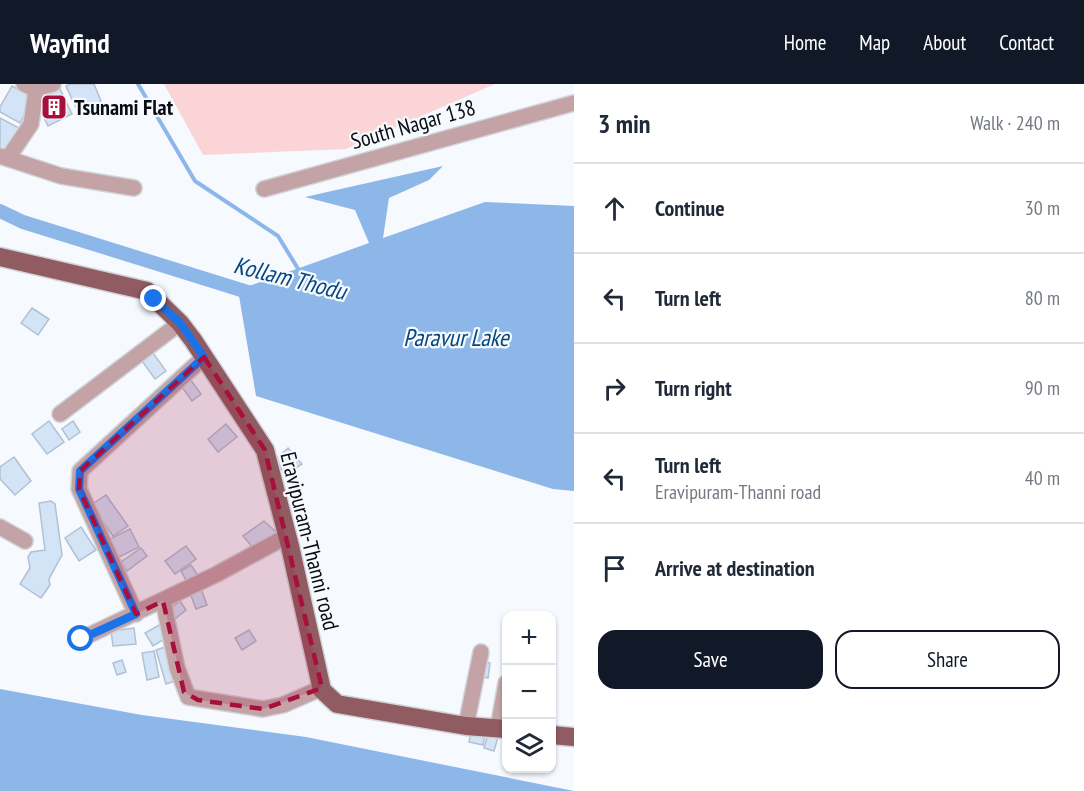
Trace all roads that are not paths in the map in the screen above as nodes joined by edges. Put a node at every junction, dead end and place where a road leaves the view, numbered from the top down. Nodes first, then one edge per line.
1 (53, 84) edge
2 (30, 87) edge
3 (574, 103) edge
4 (4, 157) edge
5 (134, 188) dead end
6 (264, 189) dead end
7 (0, 257) edge
8 (180, 323) junction
9 (204, 357) junction
10 (60, 414) dead end
11 (0, 527) edge
12 (287, 536) junction
13 (25, 541) dead end
14 (163, 601) junction
15 (136, 614) junction
16 (81, 639) dead end
17 (481, 652) dead end
18 (322, 688) junction
19 (465, 726) junction
20 (502, 729) edge
21 (556, 735) edge
22 (574, 737) edge

1 - 2 street
2 - 4 street
3 - 6 street, South Nagar 138
4 - 5 street
7 - 8 main road, Eravipuram-Thanni road
8 - 9 main road, Eravipuram-Thanni road
8 - 10 street
9 - 12 main road, Eravipuram-Thanni road
9 - 15 street
11 - 13 street
12 - 14 street
12 - 18 main road, Eravipuram-Thanni road
14 - 15 street
14 - 18 street
15 - 16 street
17 - 19 street
18 - 19 main road
19 - 20 main road
21 - 22 main road

